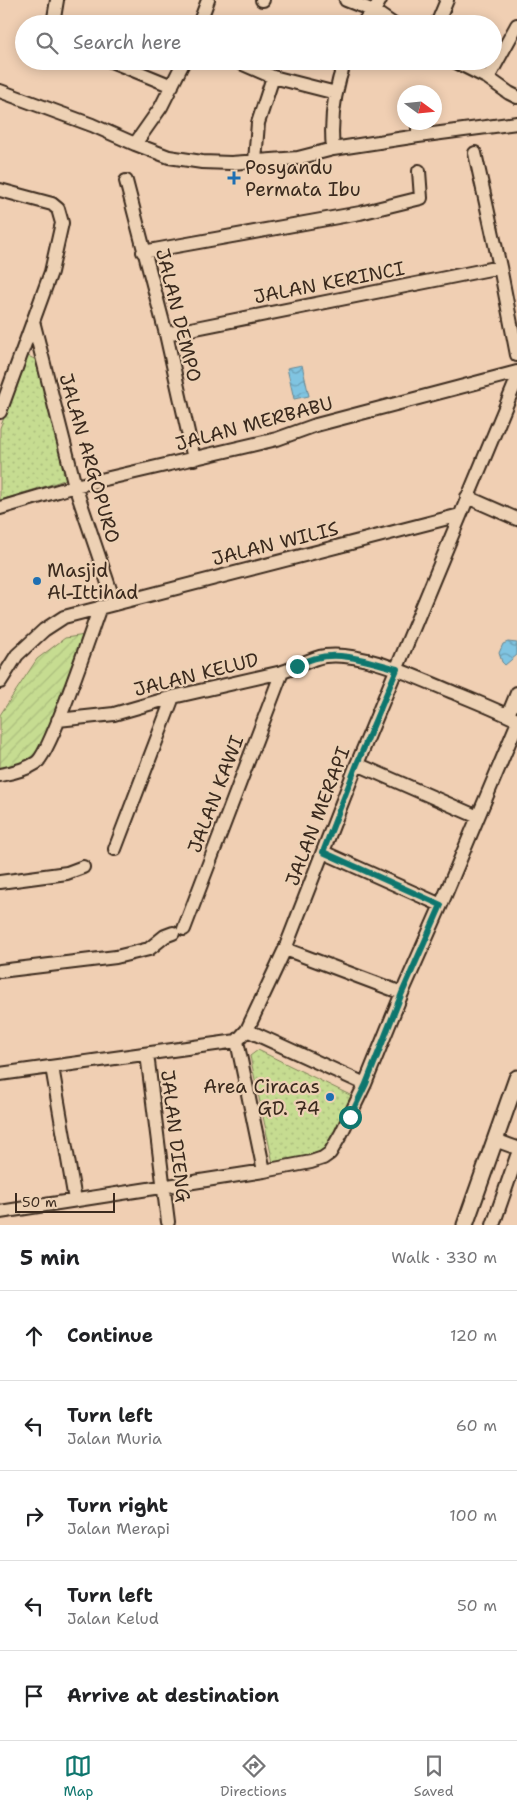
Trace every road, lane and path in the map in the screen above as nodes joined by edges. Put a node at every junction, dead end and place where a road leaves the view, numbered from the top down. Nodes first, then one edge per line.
1 (57, 0) edge
2 (208, 0) edge
3 (346, 0) edge
4 (447, 0) edge
5 (377, 5) edge
6 (54, 15) edge
7 (202, 15) edge
8 (369, 15) edge
9 (385, 15) edge
10 (441, 15) edge
11 (517, 25) edge
12 (512, 45) edge
13 (502, 59) edge
14 (134, 70) edge
15 (180, 70) edge
16 (257, 70) edge
17 (342, 70) edge
18 (472, 70) edge
19 (494, 70) edge
20 (273, 77) junction
21 (488, 78) junction
22 (172, 86) junction
23 (0, 91) edge
24 (336, 93) junction
25 (517, 97) edge
26 (517, 123) edge
27 (418, 130) edge
28 (418, 136) junction
29 (135, 144) junction
30 (333, 149) junction
31 (474, 153) dead end
32 (255, 161) junction
33 (418, 172) dead end
34 (126, 181) dead end
35 (0, 190) edge
36 (143, 252) junction
37 (500, 267) junction
38 (33, 321) junction
39 (166, 334) junction
40 (517, 355) edge
41 (517, 372) edge
42 (517, 379) edge
43 (0, 412) edge
44 (194, 459) junction
45 (75, 486) junction
46 (467, 497) junction
47 (0, 508) edge
48 (460, 515) junction
49 (517, 519) edge
50 (115, 604) junction
51 (100, 607) junction
52 (397, 669) junction
53 (282, 672) junction
54 (0, 682) edge
55 (517, 693) edge
56 (173, 697) junction
57 (58, 720) junction
58 (514, 720) edge
59 (357, 764) junction
60 (0, 775) edge
61 (478, 817) junction
62 (115, 849) dead end
63 (323, 852) junction
64 (83, 867) dead end
65 (0, 882) edge
66 (441, 905) junction
67 (285, 949) junction
68 (0, 971) edge
69 (402, 993) junction
70 (246, 1030) junction
71 (237, 1041) junction
72 (147, 1054) junction
73 (52, 1067) junction
74 (0, 1074) edge
75 (517, 1078) edge
76 (366, 1084) junction
77 (495, 1140) junction
78 (517, 1148) edge
79 (517, 1156) edge
80 (264, 1171) junction
81 (165, 1186) junction
82 (75, 1200) junction
83 (0, 1212) edge
84 (168, 1222) dead end
85 (465, 1225) edge
86 (493, 1225) edge

1 - 6 street
2 - 7 street
3 - 5 street
4 - 10 street
5 - 8 street
5 - 9 street
11 - 12 street
12 - 13 street
14 - 22 street
15 - 22 street
16 - 20 street
17 - 24 street
18 - 21 street
19 - 21 street
20 - 24 street
20 - 32 street
21 - 25 street
22 - 29 street
23 - 29 street
24 - 30 street
26 - 28 street
27 - 28 street
28 - 30 street
29 - 32 street
30 - 32 street
31 - 37 street
33 - 36 street
34 - 36 street, JALAN DEMPO
35 - 38 street
36 - 39 street, JALAN DEMPO
37 - 39 street, JALAN KERINCI
37 - 40 street
38 - 43 street
38 - 45 street, JALAN ARGOPURO
39 - 44 street, JALAN DEMPO
41 - 44 street, JALAN MERBABU
42 - 46 street, JALAN MERAPI
44 - 45 street, JALAN MERBABU
45 - 47 street, JALAN MERBABU
45 - 50 street, JALAN ARGOPURO
46 - 48 street, JALAN MERAPI
46 - 49 street
48 - 50 street, JALAN WILIS
48 - 52 street, JALAN MERAPI
50 - 51 street, JALAN WILIS
51 - 54 street, JALAN WILIS
51 - 57 street
52 - 53 street, JALAN KELUD
52 - 58 street, JALAN KELUD
52 - 59 street, JALAN MERAPI
53 - 56 street, JALAN KELUD
53 - 68 street, JALAN KAWI
55 - 58 street
56 - 57 street, JALAN KELUD
56 - 62 street
57 - 60 street
58 - 61 street
59 - 61 street
59 - 63 street, JALAN MERAPI
61 - 66 street
63 - 66 street
63 - 67 street, JALAN MERAPI
64 - 65 street
66 - 69 street
67 - 69 street
67 - 70 street, JALAN MERAPI
69 - 76 street
70 - 71 street, JALAN MERAPI
70 - 76 street
71 - 72 street
71 - 80 street
72 - 73 street
72 - 81 street, JALAN DIENG
73 - 74 street
73 - 82 street
75 - 77 street
76 - 80 street
77 - 78 street
77 - 85 street
79 - 86 street
80 - 81 street
81 - 82 street
81 - 84 street, JALAN DIENG
82 - 83 street

